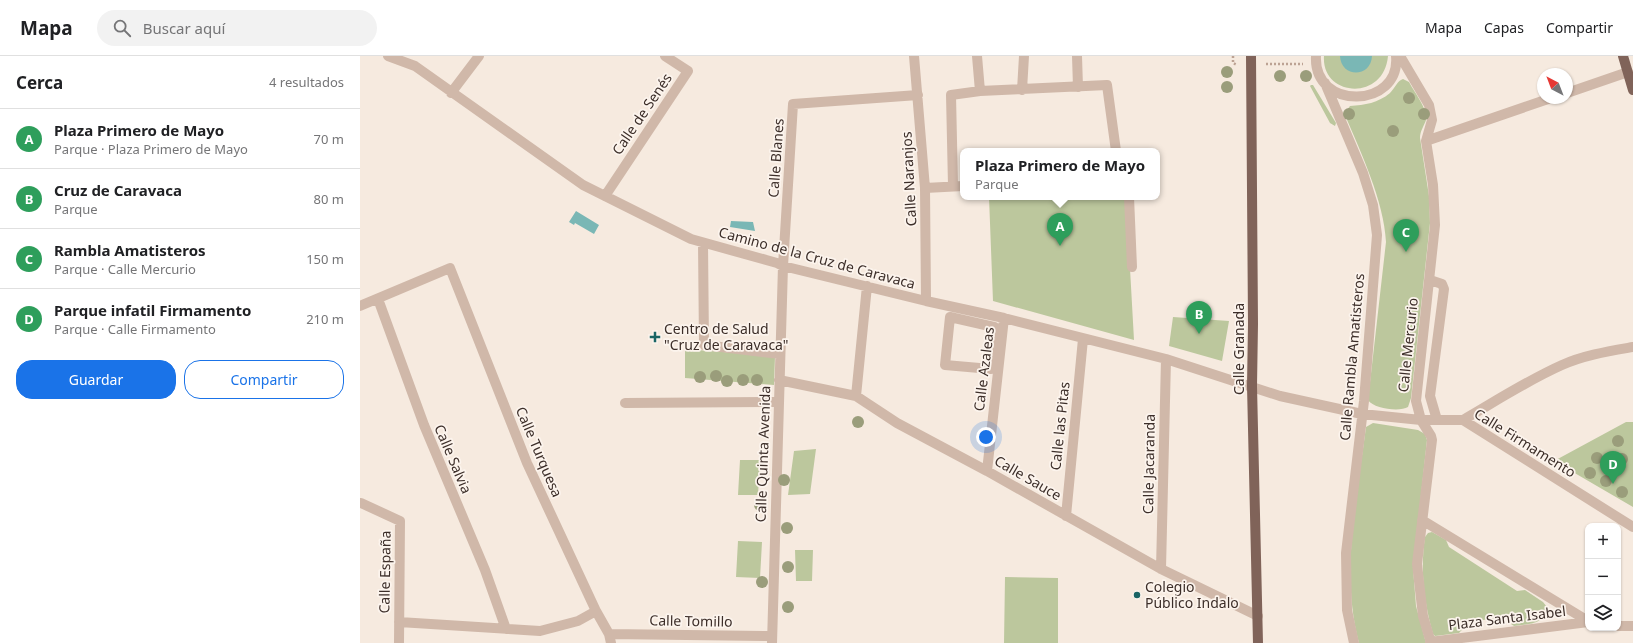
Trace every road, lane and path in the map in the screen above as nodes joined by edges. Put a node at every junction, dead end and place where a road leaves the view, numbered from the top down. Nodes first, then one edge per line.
1 (388, 56) edge
2 (407, 56) edge
3 (479, 56) edge
4 (665, 56) edge
5 (914, 56) edge
6 (977, 56) edge
7 (1024, 56) edge
8 (1077, 56) edge
9 (1233, 56) edge
10 (1316, 56) edge
11 (1396, 56) edge
12 (1400, 56) edge
13 (1623, 56) edge
14 (1250, 60) edge
15 (414, 66) junction
16 (1628, 72) junction
17 (1324, 81) junction
18 (1078, 87) junction
19 (1022, 90) junction
20 (1633, 90) edge
21 (980, 91) junction
22 (1573, 91) edge
23 (451, 93) junction
24 (918, 95) junction
25 (1537, 103) edge
26 (1426, 141) junction
27 (1116, 148) edge
28 (958, 186) edge
29 (925, 188) junction
30 (605, 196) junction
31 (1129, 200) edge
32 (703, 243) junction
33 (783, 266) junction
34 (1132, 267) dead end
35 (1430, 280) junction
36 (867, 286) junction
37 (378, 300) junction
38 (926, 302) junction
39 (360, 306) edge
40 (1004, 318) junction
41 (1083, 339) junction
42 (1633, 347) edge
43 (780, 354) junction
44 (1166, 359) junction
45 (946, 365) joint
46 (779, 380) junction
47 (1252, 386) junction
48 (856, 396) junction
49 (779, 402) junction
50 (625, 403) dead end
51 (1362, 414) junction
52 (1421, 420) junction
53 (1437, 420) junction
54 (1463, 420) junction
55 (987, 471) junction
56 (360, 502) edge
57 (1066, 516) junction
58 (1422, 520) junction
59 (1633, 527) edge
60 (1161, 570) junction
61 (596, 612) junction
62 (1258, 616) junction
63 (1585, 620) edge
64 (399, 622) junction
65 (1585, 622) edge
66 (1632, 625) edge
67 (1621, 626) edge
68 (506, 629) junction
69 (610, 638) edge
70 (772, 640) edge
71 (1430, 642) edge
72 (399, 643) edge
73 (1258, 643) edge
74 (1354, 643) edge

1 - 15 street, Camino de la Cruz de Caravaca
2 - 15 street, Camino de la Cruz de Caravaca
3 - 23 street
4 - 30 street, Calle de Senés
5 - 24 street, Calle Naranjos
6 - 21 street
7 - 19 street
8 - 18 street
9 - 14 path
10 - 17 street, Calle Rambla Amatisteros
11 - 17 street
12 - 26 street, Calle Mercurio
13 - 16 main road
14 - 17 path
14 - 47 main road, Calle Granada
15 - 23 street, Camino de la Cruz de Caravaca
16 - 20 main road
16 - 22 street
17 - 51 street, Calle Rambla Amatisteros
18 - 19 street
18 - 27 street
19 - 21 street
21 - 28 street
23 - 30 street, Camino de la Cruz de Caravaca
24 - 29 street, Calle Naranjos
24 - 33 street, Calle Blanes
25 - 26 street
26 - 35 street, Calle Mercurio
28 - 29 street
29 - 38 street, Calle Naranjos
30 - 32 street, Camino de la Cruz de Caravaca
31 - 34 street
32 - 33 street, Camino de la Cruz de Caravaca
32 - 43 street
33 - 36 street, Camino de la Cruz de Caravaca
33 - 43 street, Calle Quinta Avenida
35 - 52 street, Calle Mercurio
35 - 53 street
36 - 38 street, Camino de la Cruz de Caravaca
36 - 48 street
37 - 39 street
37 - 61 street, Calle Turquesa
37 - 68 street, Calle Salvia
38 - 40 street, Camino de la Cruz de Caravaca
40 - 41 street, Camino de la Cruz de Caravaca
40 - 55 street, Calle Azaleas
41 - 44 street, Camino de la Cruz de Caravaca
41 - 57 street, Calle las Pitas
42 - 54 street
43 - 46 street, Calle Quinta Avenida
44 - 47 street, Camino de la Cruz de Caravaca
44 - 60 street, Calle Jacaranda
45 - 45 street
46 - 48 street, Calle Sauce
46 - 49 street, Calle Quinta Avenida
47 - 51 street, Calle Firmamento
47 - 62 main road, Calle Granada
48 - 55 street, Calle Sauce
49 - 50 street
49 - 70 street, Calle Quinta Avenida
51 - 52 street, Calle Firmamento
51 - 74 street, Calle Rambla Amatisteros
52 - 53 street, Calle Firmamento
52 - 58 street, Calle Mercurio
53 - 54 street, Calle Firmamento
54 - 59 street, Calle Firmamento
55 - 57 street, Calle Sauce
56 - 64 street, Calle España
57 - 60 street, Calle Sauce
58 - 63 street
58 - 71 street, Calle Mercurio
60 - 62 street, Calle Sauce
61 - 68 street
61 - 69 street, Calle Turquesa
62 - 73 main road, Calle Granada
64 - 68 street
64 - 72 street, Calle España
65 - 71 street, Plaza Santa Isabel
66 - 67 street
69 - 70 street, Calle Tomillo

